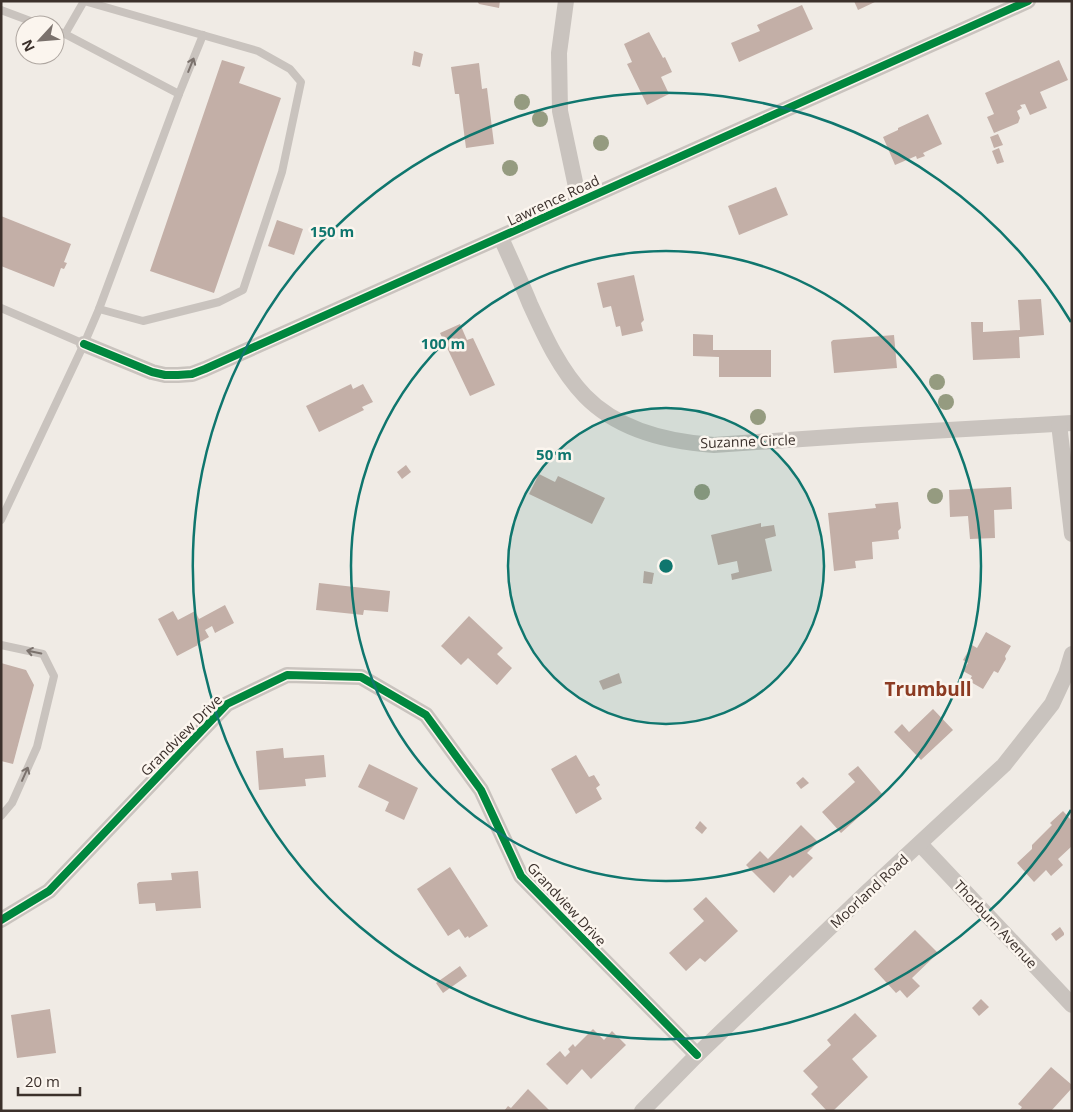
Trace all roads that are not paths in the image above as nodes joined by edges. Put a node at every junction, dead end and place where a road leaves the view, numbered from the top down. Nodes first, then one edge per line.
1 (566, 1) edge
2 (1028, 1) edge
3 (1, 10) edge
4 (15, 15) edge
5 (65, 34) joint
6 (203, 35) junction
7 (179, 94) junction
8 (579, 201) junction
9 (501, 238) junction
10 (1, 308) edge
11 (99, 309) junction
12 (84, 344) junction
13 (1066, 424) edge
14 (1, 520) edge
15 (1072, 534) edge
16 (1, 645) edge
17 (1072, 654) edge
18 (1, 816) edge
19 (920, 844) junction
20 (1, 920) edge
21 (1072, 1005) edge
22 (697, 1056) junction
23 (642, 1111) edge

1 - 8 street
2 - 8 street, Lawrence Road
3 - 4 lane
5 - 6 lane
5 - 7 lane
7 -> 6 lane
6 - 11 lane
7 - 11 lane
8 - 9 street, Lawrence Road
9 - 12 street, Lawrence Road
9 - 13 street, Suzanne Circle
10 - 12 lane
11 - 12 lane
12 - 14 lane
13 - 15 street
18 -> 16 lane
17 - 19 street, Moorland Road
19 - 21 street, Thorburn Avenue
19 - 22 street, Moorland Road
20 - 22 street, Grandview Drive
22 - 23 street, Moorland Road

